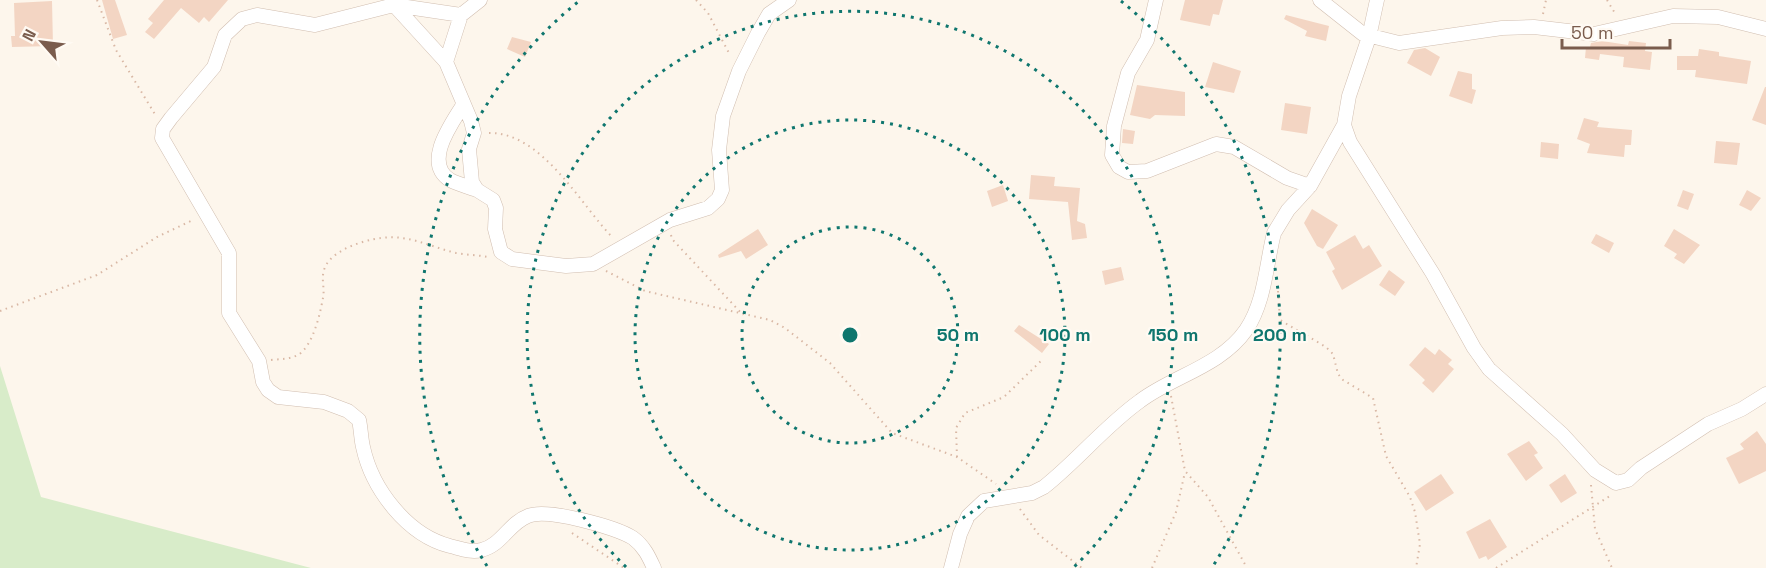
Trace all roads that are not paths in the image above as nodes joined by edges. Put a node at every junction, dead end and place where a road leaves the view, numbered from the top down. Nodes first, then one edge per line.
1 (480, 0) edge
2 (789, 0) edge
3 (1156, 0) edge
4 (1320, 0) edge
5 (1377, 0) edge
6 (394, 5) junction
7 (461, 15) junction
8 (1766, 29) edge
9 (1369, 38) junction
10 (446, 62) junction
11 (464, 105) junction
12 (1344, 125) junction
13 (1310, 186) junction
14 (477, 190) junction
15 (1766, 394) edge
16 (654, 568) edge
17 (951, 568) edge

1 - 7 street
2 - 14 street
3 - 13 street
4 - 9 street
5 - 9 street
6 - 7 street
6 - 10 street
6 - 16 street
7 - 10 street
8 - 9 street
9 - 12 street
10 - 11 street
11 - 14 street
11 - 14 street
12 - 13 street
12 - 15 street
13 - 17 street

